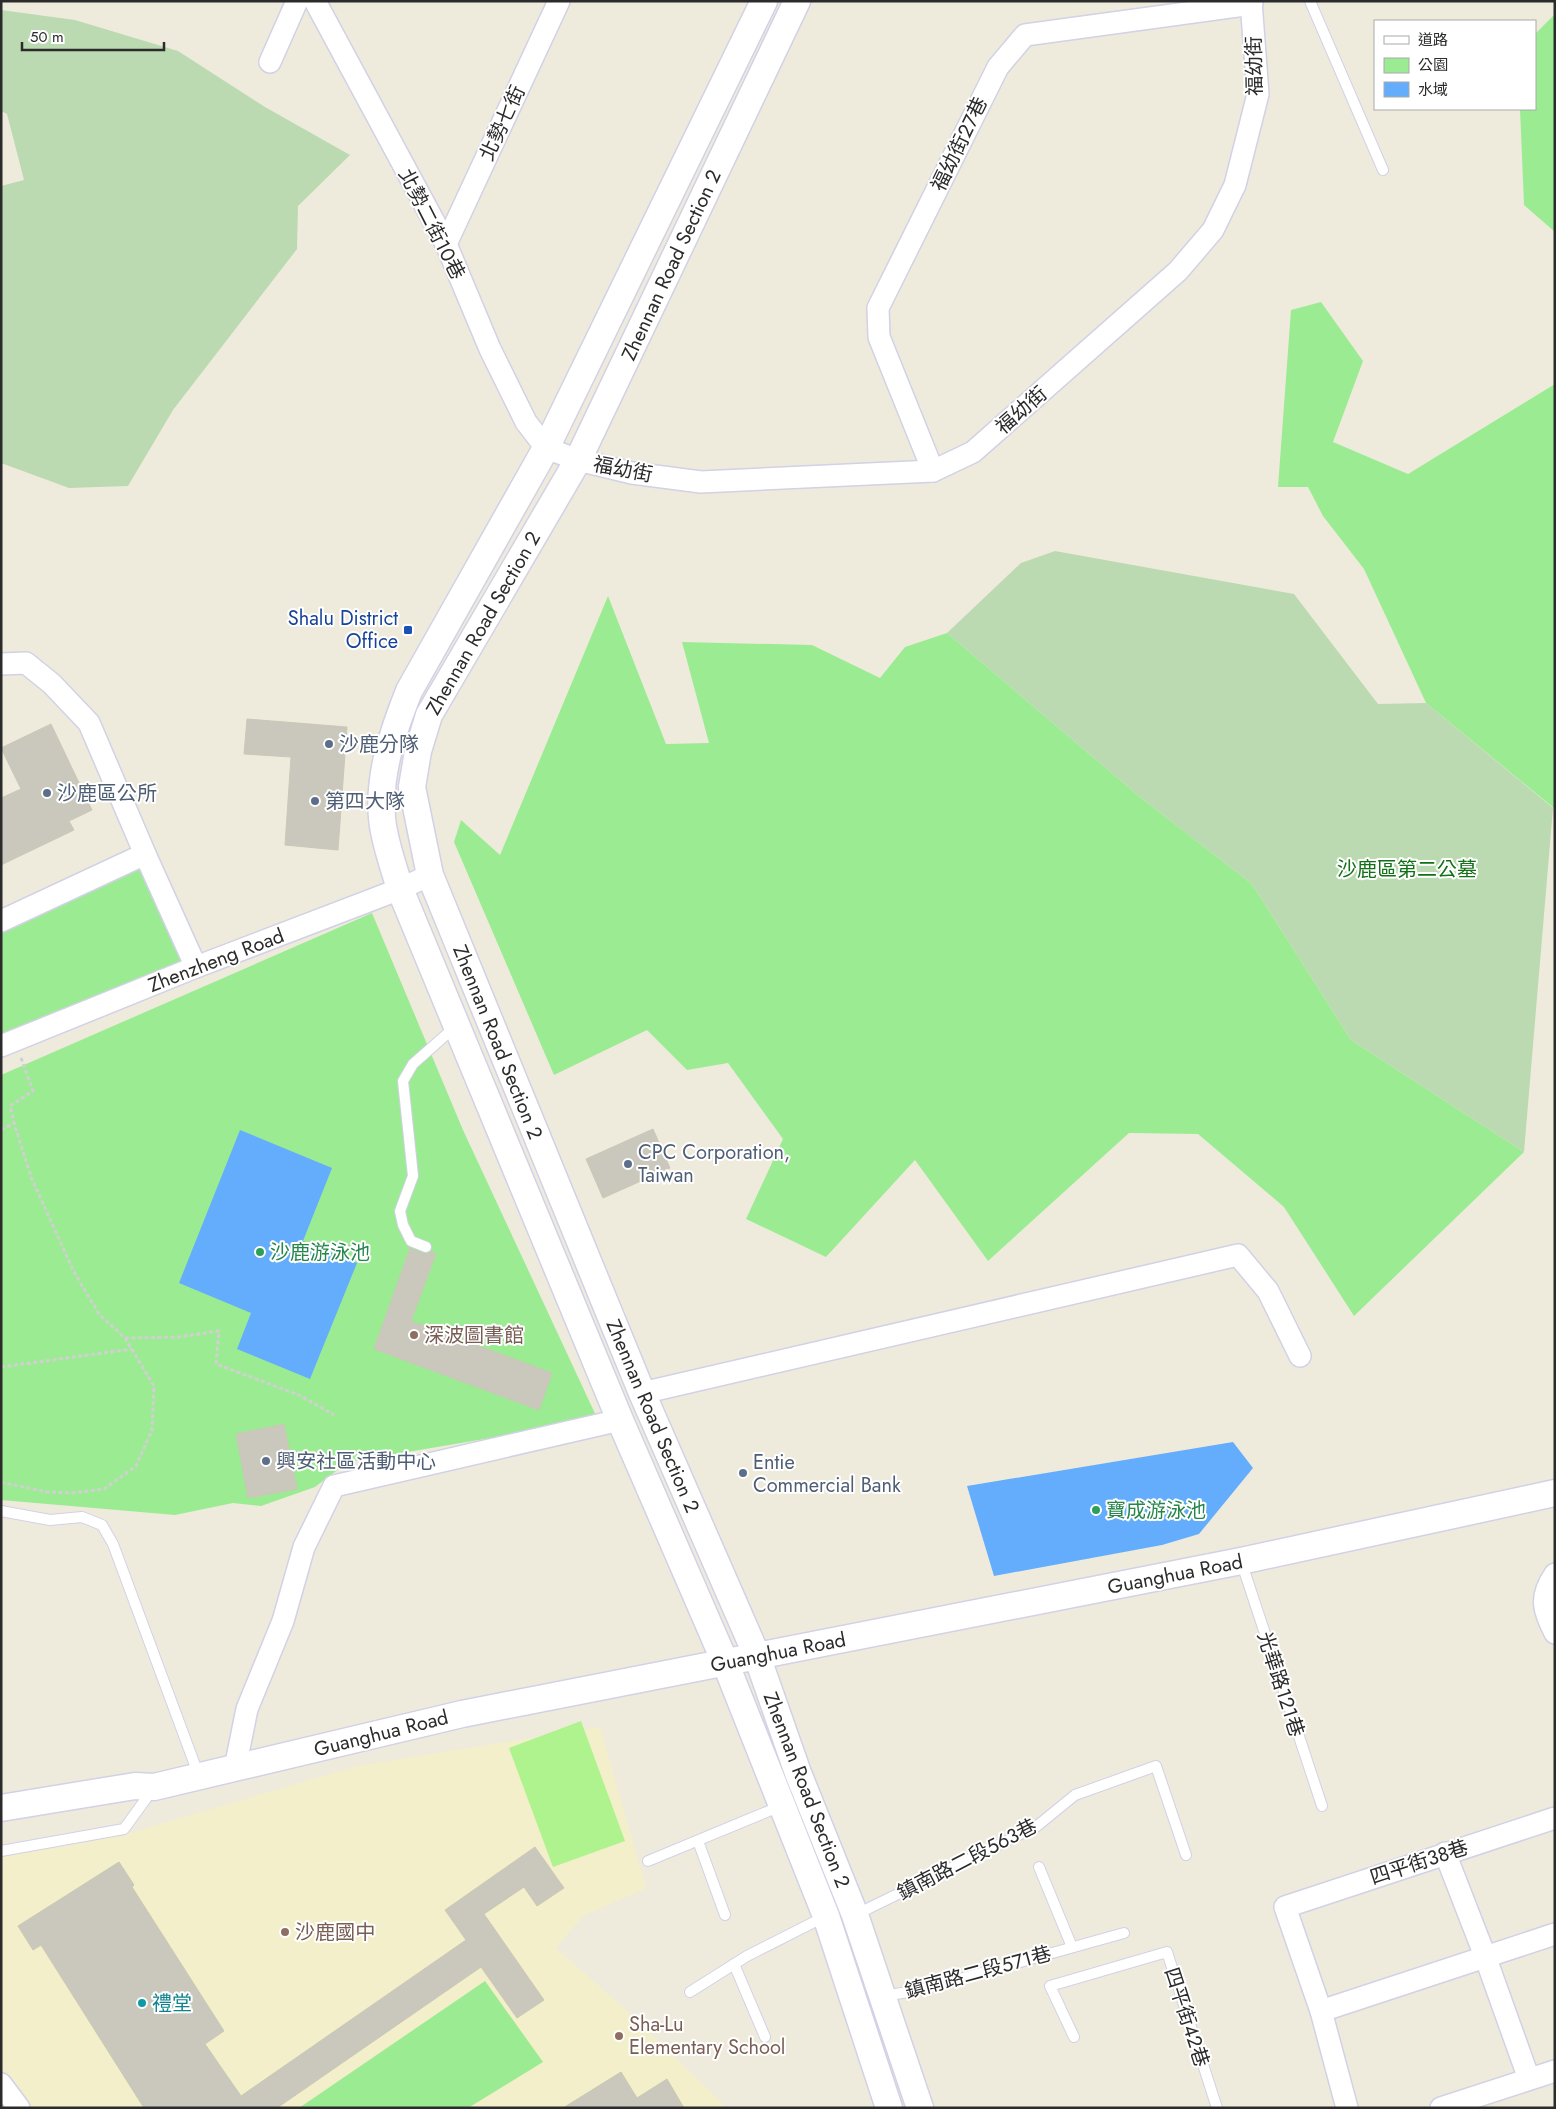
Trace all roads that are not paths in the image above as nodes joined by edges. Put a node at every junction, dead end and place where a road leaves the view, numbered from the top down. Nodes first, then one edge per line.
1 (297, 1) edge
2 (315, 1) edge
3 (559, 1) edge
4 (764, 1) edge
5 (797, 1) edge
6 (1310, 1) edge
7 (1254, 2) edge
8 (270, 62) dead end
9 (1383, 170) dead end
10 (446, 244) junction
11 (546, 448) junction
12 (578, 460) junction
13 (933, 471) junction
14 (1, 664) edge
15 (145, 854) junction
16 (430, 875) junction
17 (400, 889) junction
18 (1, 921) edge
19 (196, 967) junction
20 (457, 1025) junction
21 (8, 1043) edge
22 (426, 1247) dead end
23 (1300, 1356) dead end
24 (642, 1393) junction
25 (620, 1420) junction
26 (1555, 1492) edge
27 (1, 1511) edge
28 (1241, 1561) junction
29 (1555, 1574) edge
30 (1555, 1633) edge
31 (757, 1656) junction
32 (725, 1662) junction
33 (235, 1768) junction
34 (200, 1777) junction
35 (154, 1787) junction
36 (782, 1805) junction
37 (1322, 1806) dead end
38 (1, 1808) edge
39 (1555, 1818) edge
40 (698, 1841) junction
41 (1, 1851) edge
42 (1445, 1853) junction
43 (1186, 1855) dead end
44 (648, 1862) dead end
45 (1039, 1867) dead end
46 (725, 1915) dead end
47 (855, 1915) junction
48 (826, 1916) junction
49 (1124, 1933) dead end
50 (1555, 1934) edge
51 (1072, 1947) junction
52 (1485, 1956) junction
53 (734, 1964) junction
54 (690, 1992) dead end
55 (884, 1996) junction
56 (1321, 2011) junction
57 (765, 2037) dead end
58 (1074, 2037) dead end
59 (1555, 2071) edge
60 (1530, 2079) junction
61 (1, 2084) edge
62 (19, 2108) edge
63 (889, 2108) edge
64 (920, 2108) edge
65 (1217, 2108) edge
66 (1347, 2108) edge
67 (1441, 2108) edge

1 - 8 street
2 - 10 street, 北勢二街10巷
3 - 10 street, 北勢七街
4 - 11 street, Zhennan Road Section 2
5 - 12 street, Zhennan Road Section 2
6 - 9 lane
7 - 13 street, 福幼街
7 - 13 street, 福幼街27巷
10 - 11 street, 北勢二街10巷
11 - 12 street, 福幼街
11 - 17 street, Zhennan Road Section 2
12 - 13 street, 福幼街
12 - 16 street, Zhennan Road Section 2
14 - 15 street
15 - 18 street
15 - 19 street
16 - 17 street, Zhenzheng Road
16 - 24 street, Zhennan Road Section 2
17 - 19 street, Zhenzheng Road
17 - 20 street, Zhennan Road Section 2
19 - 21 street, Zhenzheng Road
20 - 22 lane
20 - 25 street, Zhennan Road Section 2
23 - 24 street
24 - 31 street, Zhennan Road Section 2
25 - 32 street, Zhennan Road Section 2
25 - 33 street
26 - 28 street, Guanghua Road
27 - 34 lane
28 - 31 street, Guanghua Road
28 - 37 lane, 光華路121巷
29 - 30 street
31 - 32 street, Guanghua Road
31 - 47 street, Zhennan Road Section 2
32 - 33 street, Guanghua Road
32 - 36 street, Zhennan Road Section 2
33 - 34 street, Guanghua Road
34 - 35 street, Guanghua Road
35 - 38 street, Guanghua Road
35 - 41 lane
36 - 40 lane
36 - 48 street, Zhennan Road Section 2
39 - 42 street, 四平街38巷
40 - 44 lane
40 - 46 lane
42 - 52 street
42 - 56 street, 四平街38巷
43 - 47 lane, 鎮南路二段563巷
45 - 51 lane, 鎮南路二段571巷
47 - 55 street, Zhennan Road Section 2
48 - 53 lane
48 - 63 street, Zhennan Road Section 2
49 - 51 lane, 鎮南路二段571巷
50 - 52 street
51 - 55 lane, 鎮南路二段571巷
52 - 56 street
52 - 60 street
53 - 54 lane
53 - 57 lane
55 - 64 street, Zhennan Road Section 2
56 - 66 street
58 - 65 lane, 四平街42巷
59 - 60 street
60 - 67 street
61 - 62 street

